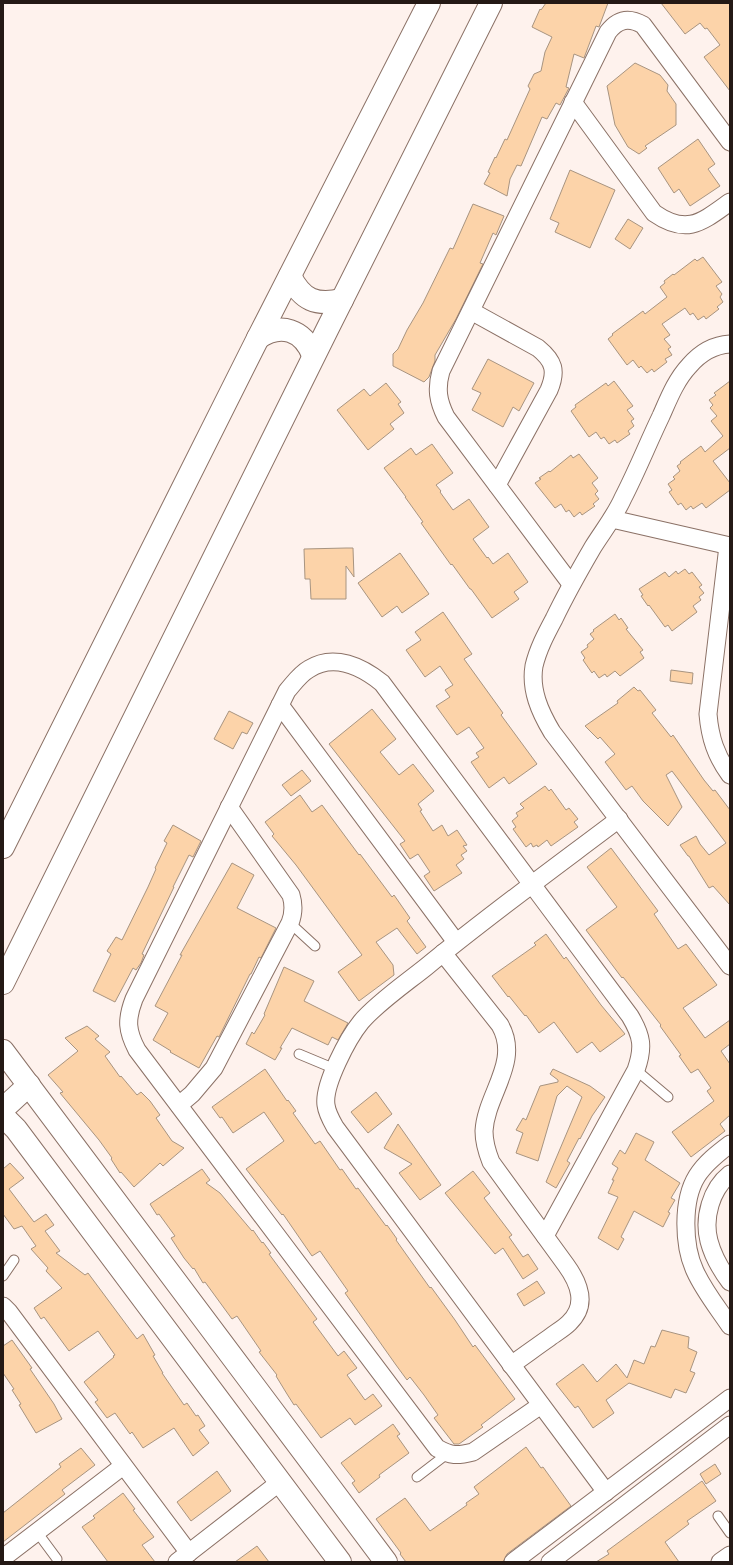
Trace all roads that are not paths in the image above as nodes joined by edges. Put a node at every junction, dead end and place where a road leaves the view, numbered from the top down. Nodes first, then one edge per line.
1 (429, 3) edge
2 (491, 3) edge
3 (573, 102) junction
4 (730, 142) edge
5 (730, 202) edge
6 (290, 276) junction
7 (342, 300) junction
8 (471, 311) junction
9 (258, 338) junction
10 (730, 344) edge
11 (313, 356) junction
12 (497, 485) junction
13 (612, 519) junction
14 (729, 546) edge
15 (571, 584) junction
16 (280, 705) junction
17 (730, 775) edge
18 (229, 807) junction
19 (619, 819) junction
20 (3, 847) edge
21 (532, 885) junction
22 (290, 923) junction
23 (456, 942) junction
24 (315, 946) dead end
25 (443, 953) junction
26 (730, 966) edge
27 (3, 983) edge
28 (3, 1051) edge
29 (299, 1054) dead end
30 (335, 1069) junction
31 (636, 1070) junction
32 (29, 1085) junction
33 (668, 1097) dead end
34 (179, 1105) junction
35 (3, 1109) edge
36 (3, 1116) edge
37 (730, 1144) edge
38 (730, 1174) edge
39 (545, 1236) junction
40 (14, 1260) dead end
41 (3, 1276) edge
42 (730, 1282) edge
43 (3, 1306) edge
44 (730, 1326) edge
45 (511, 1365) junction
46 (730, 1398) edge
47 (541, 1404) junction
48 (730, 1425) edge
49 (447, 1454) junction
50 (123, 1466) junction
51 (417, 1477) dead end
52 (280, 1482) junction
53 (606, 1492) junction
54 (718, 1516) dead end
55 (37, 1532) junction
56 (730, 1533) edge
57 (730, 1555) edge
58 (183, 1557) edge
59 (3, 1558) edge
60 (57, 1559) dead end
61 (340, 1562) edge
62 (386, 1562) edge
63 (513, 1562) edge
64 (550, 1562) edge
65 (720, 1562) edge

1 - 6 street
2 - 7 street
3 - 4 street
3 - 5 street
3 - 8 street
6 - 7 street
6 - 9 street
7 - 11 street
8 - 12 street
8 - 12 street
9 - 11 street
9 - 20 street
10 - 13 street
11 - 27 street
12 - 15 street
13 - 14 street
13 - 15 street
14 - 17 street
15 - 19 street
16 - 18 street
16 - 21 street
16 - 23 street
18 - 22 street
18 - 34 street
19 - 21 street
19 - 26 street
21 - 23 street
21 - 31 street
22 - 24 lane
22 - 34 street
23 - 25 street
25 - 30 street
25 - 39 street
28 - 32 street
29 - 30 lane
30 - 45 street
31 - 33 lane
31 - 39 street
32 - 35 street
32 - 62 street
34 - 49 street
36 - 52 street
37 - 44 street
38 - 42 street
39 - 45 street
40 - 41 lane
43 - 50 street
45 - 47 street
46 - 53 street
47 - 49 street
47 - 53 street
48 - 64 street
49 - 51 lane
50 - 55 street
50 - 58 street
52 - 58 street
52 - 61 street
53 - 63 street
54 - 56 lane
55 - 59 street
55 - 60 lane
57 - 65 street

